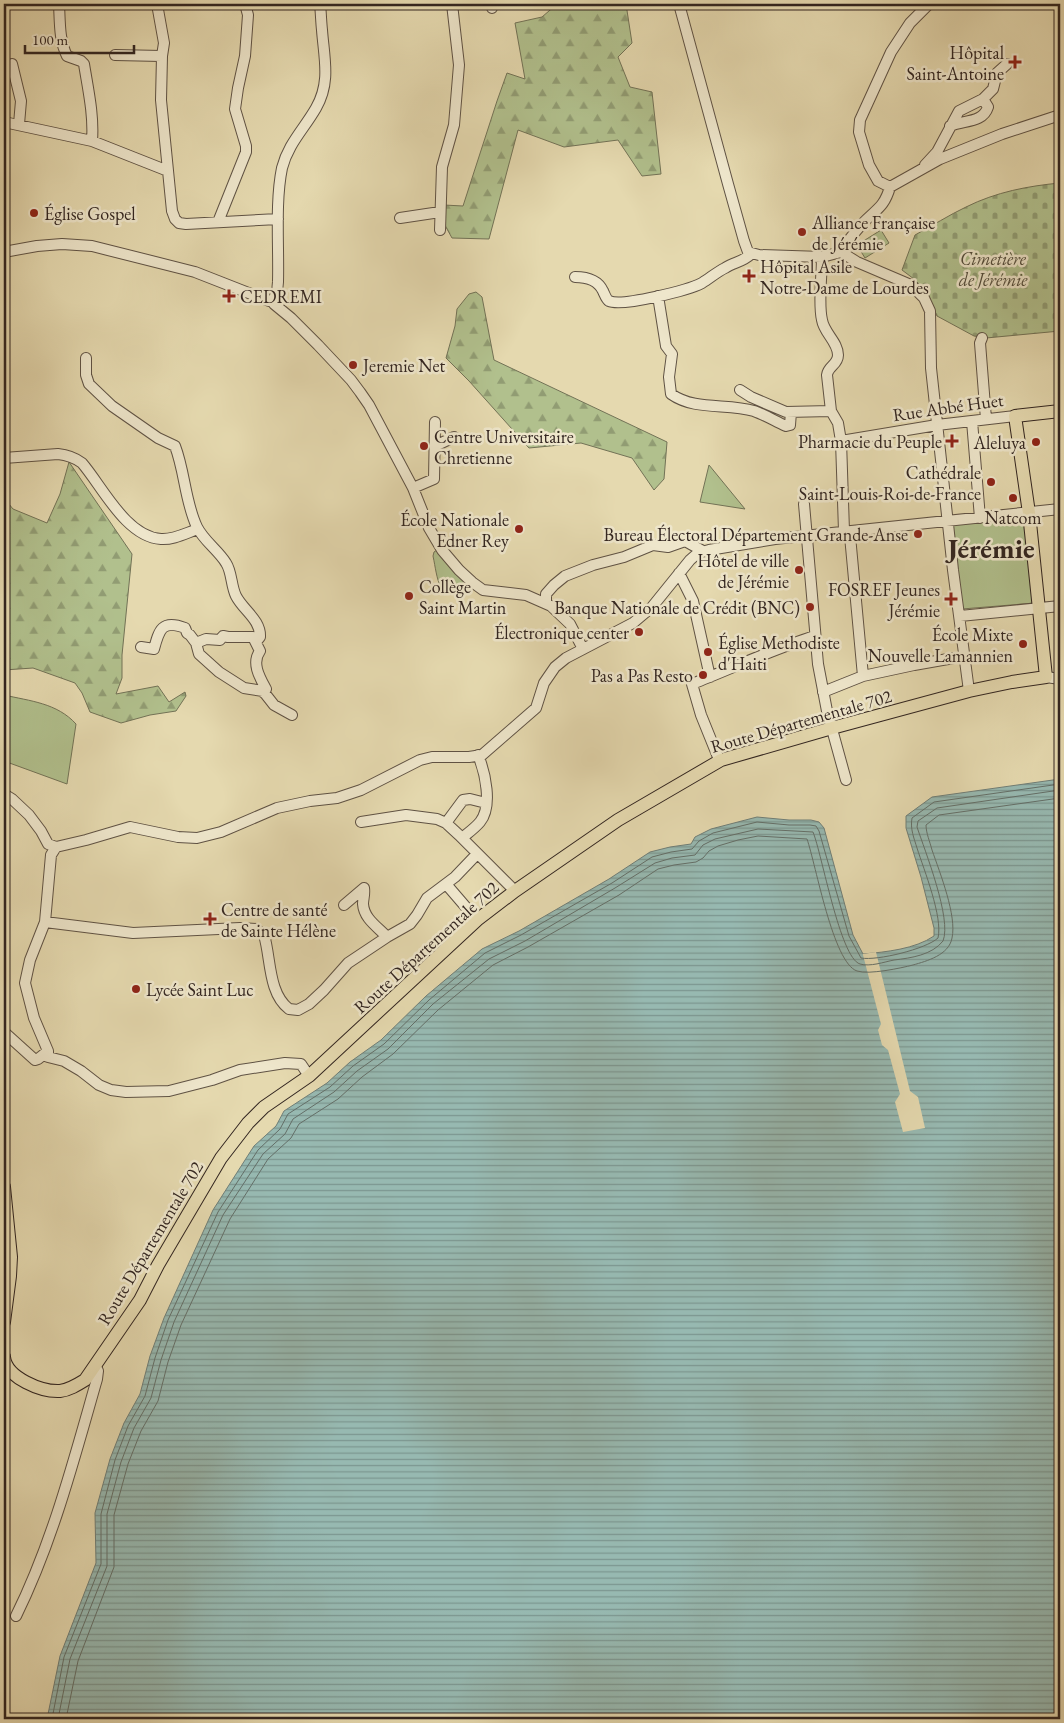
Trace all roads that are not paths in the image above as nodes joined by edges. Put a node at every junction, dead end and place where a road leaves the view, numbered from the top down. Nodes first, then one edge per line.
1 (58, 4) edge
2 (157, 4) edge
3 (245, 4) edge
4 (320, 4) edge
5 (452, 4) edge
6 (679, 4) edge
7 (929, 4) edge
8 (115, 55) dead end
9 (162, 56) junction
10 (12, 64) dead end
11 (1007, 64) dead end
12 (983, 99) junction
13 (1060, 115) edge
14 (4, 122) edge
15 (19, 124) junction
16 (950, 126) junction
17 (92, 141) junction
18 (168, 170) junction
19 (919, 171) junction
20 (890, 187) junction
21 (440, 212) junction
22 (400, 218) dead end
23 (278, 219) junction
24 (218, 222) junction
25 (440, 230) dead end
26 (4, 252) edge
27 (841, 252) junction
28 (751, 254) junction
29 (822, 257) junction
30 (575, 277) dead end
31 (658, 296) junction
32 (272, 302) junction
33 (982, 338) dead end
34 (86, 358) dead end
35 (740, 390) dead end
36 (831, 411) junction
37 (1060, 411) edge
38 (791, 412) junction
39 (1016, 416) junction
40 (986, 419) junction
41 (972, 421) junction
42 (435, 422) dead end
43 (937, 425) junction
44 (454, 437) dead end
45 (841, 441) junction
46 (435, 446) junction
47 (4, 458) edge
48 (413, 488) junction
49 (804, 504) dead end
50 (1060, 509) edge
51 (1030, 513) junction
52 (980, 518) junction
53 (947, 522) junction
54 (198, 529) junction
55 (844, 531) junction
56 (807, 536) junction
57 (703, 551) junction
58 (679, 573) junction
59 (546, 603) junction
60 (1060, 606) edge
61 (1039, 609) junction
62 (960, 616) junction
63 (815, 636) junction
64 (256, 642) junction
65 (196, 644) junction
66 (141, 647) dead end
67 (583, 649) junction
68 (965, 656) junction
69 (863, 676) junction
70 (710, 677) junction
71 (1046, 677) junction
72 (1060, 679) edge
73 (969, 691) junction
74 (823, 692) junction
75 (264, 693) junction
76 (292, 715) dead end
77 (832, 728) junction
78 (478, 756) junction
79 (721, 760) junction
80 (846, 780) dead end
81 (4, 794) edge
82 (486, 803) junction
83 (361, 822) dead end
84 (446, 823) junction
85 (462, 838) junction
86 (56, 847) junction
87 (477, 854) junction
88 (446, 884) junction
89 (515, 891) junction
90 (344, 905) dead end
91 (477, 920) junction
92 (45, 922) junction
93 (387, 937) junction
94 (4, 1032) edge
95 (48, 1051) junction
96 (309, 1076) junction
97 (4, 1187) edge
98 (4, 1322) edge
99 (4, 1357) edge
100 (95, 1365) junction
101 (16, 1616) dead end

1 - 17 street
2 - 9 street
3 - 24 street
4 - 23 street
5 - 21 street
6 - 28 street
7 - 20 street
8 - 9 street
9 - 18 street
10 - 15 street
11 - 12 street
12 - 16 street
12 - 16 street
13 - 19 street
14 - 15 street
15 - 17 street
16 - 19 street
17 - 18 street
18 - 24 street
19 - 20 street
20 - 27 street
21 - 22 street
21 - 25 street
23 - 24 street
23 - 32 street
26 - 32 street
27 - 29 street
27 - 43 street
28 - 29 street
28 - 31 street
29 - 36 street
30 - 31 street
31 - 38 street
32 - 48 street
33 - 40 street
34 - 54 street
35 - 38 street
36 - 38 street
36 - 45 street
37 - 39 main road, Rue Abbé Huet
39 - 40 street, Rue Abbé Huet
39 - 51 main road
40 - 41 street, Rue Abbé Huet
41 - 43 street, Rue Abbé Huet
41 - 52 street
42 - 46 street
43 - 45 street, Rue Abbé Huet
43 - 53 street
44 - 46 street
45 - 55 street
46 - 48 street
47 - 54 street
48 - 59 street
49 - 56 street
50 - 51 street
51 - 52 street
51 - 61 main road
52 - 53 street
53 - 55 street
53 - 62 street
54 - 64 street
55 - 56 street
55 - 69 street
56 - 57 street
56 - 63 street
57 - 58 street
57 - 59 street
58 - 67 street
58 - 70 street
59 - 67 street
60 - 61 street
61 - 62 street
61 - 71 main road
62 - 68 street
63 - 70 street
63 - 74 street
64 - 65 street
64 - 75 street
65 - 66 street
65 - 75 street
67 - 78 street
68 - 69 street
68 - 73 street
69 - 74 street
70 - 79 street
71 - 72 street
71 - 73 main road, Route Départementale 702
73 - 77 main road, Route Départementale 702
74 - 77 street
75 - 76 street
77 - 79 main road, Route Départementale 702
77 - 80 street
78 - 82 street
78 - 86 street
79 - 89 main road, Route Départementale 702
81 - 86 street
82 - 84 street
82 - 85 street
83 - 84 street
84 - 85 street
85 - 87 street
86 - 92 street
87 - 88 street
87 - 89 street
88 - 91 street
88 - 93 street
89 - 91 main road, Route Départementale 702
90 - 93 street
91 - 96 main road, Route Départementale 702
92 - 93 street
92 - 95 street
94 - 95 street
95 - 96 street
96 - 100 main road, Route Départementale 702
97 - 98 main road
99 - 100 main road, Route Départementale 702
100 - 101 street

